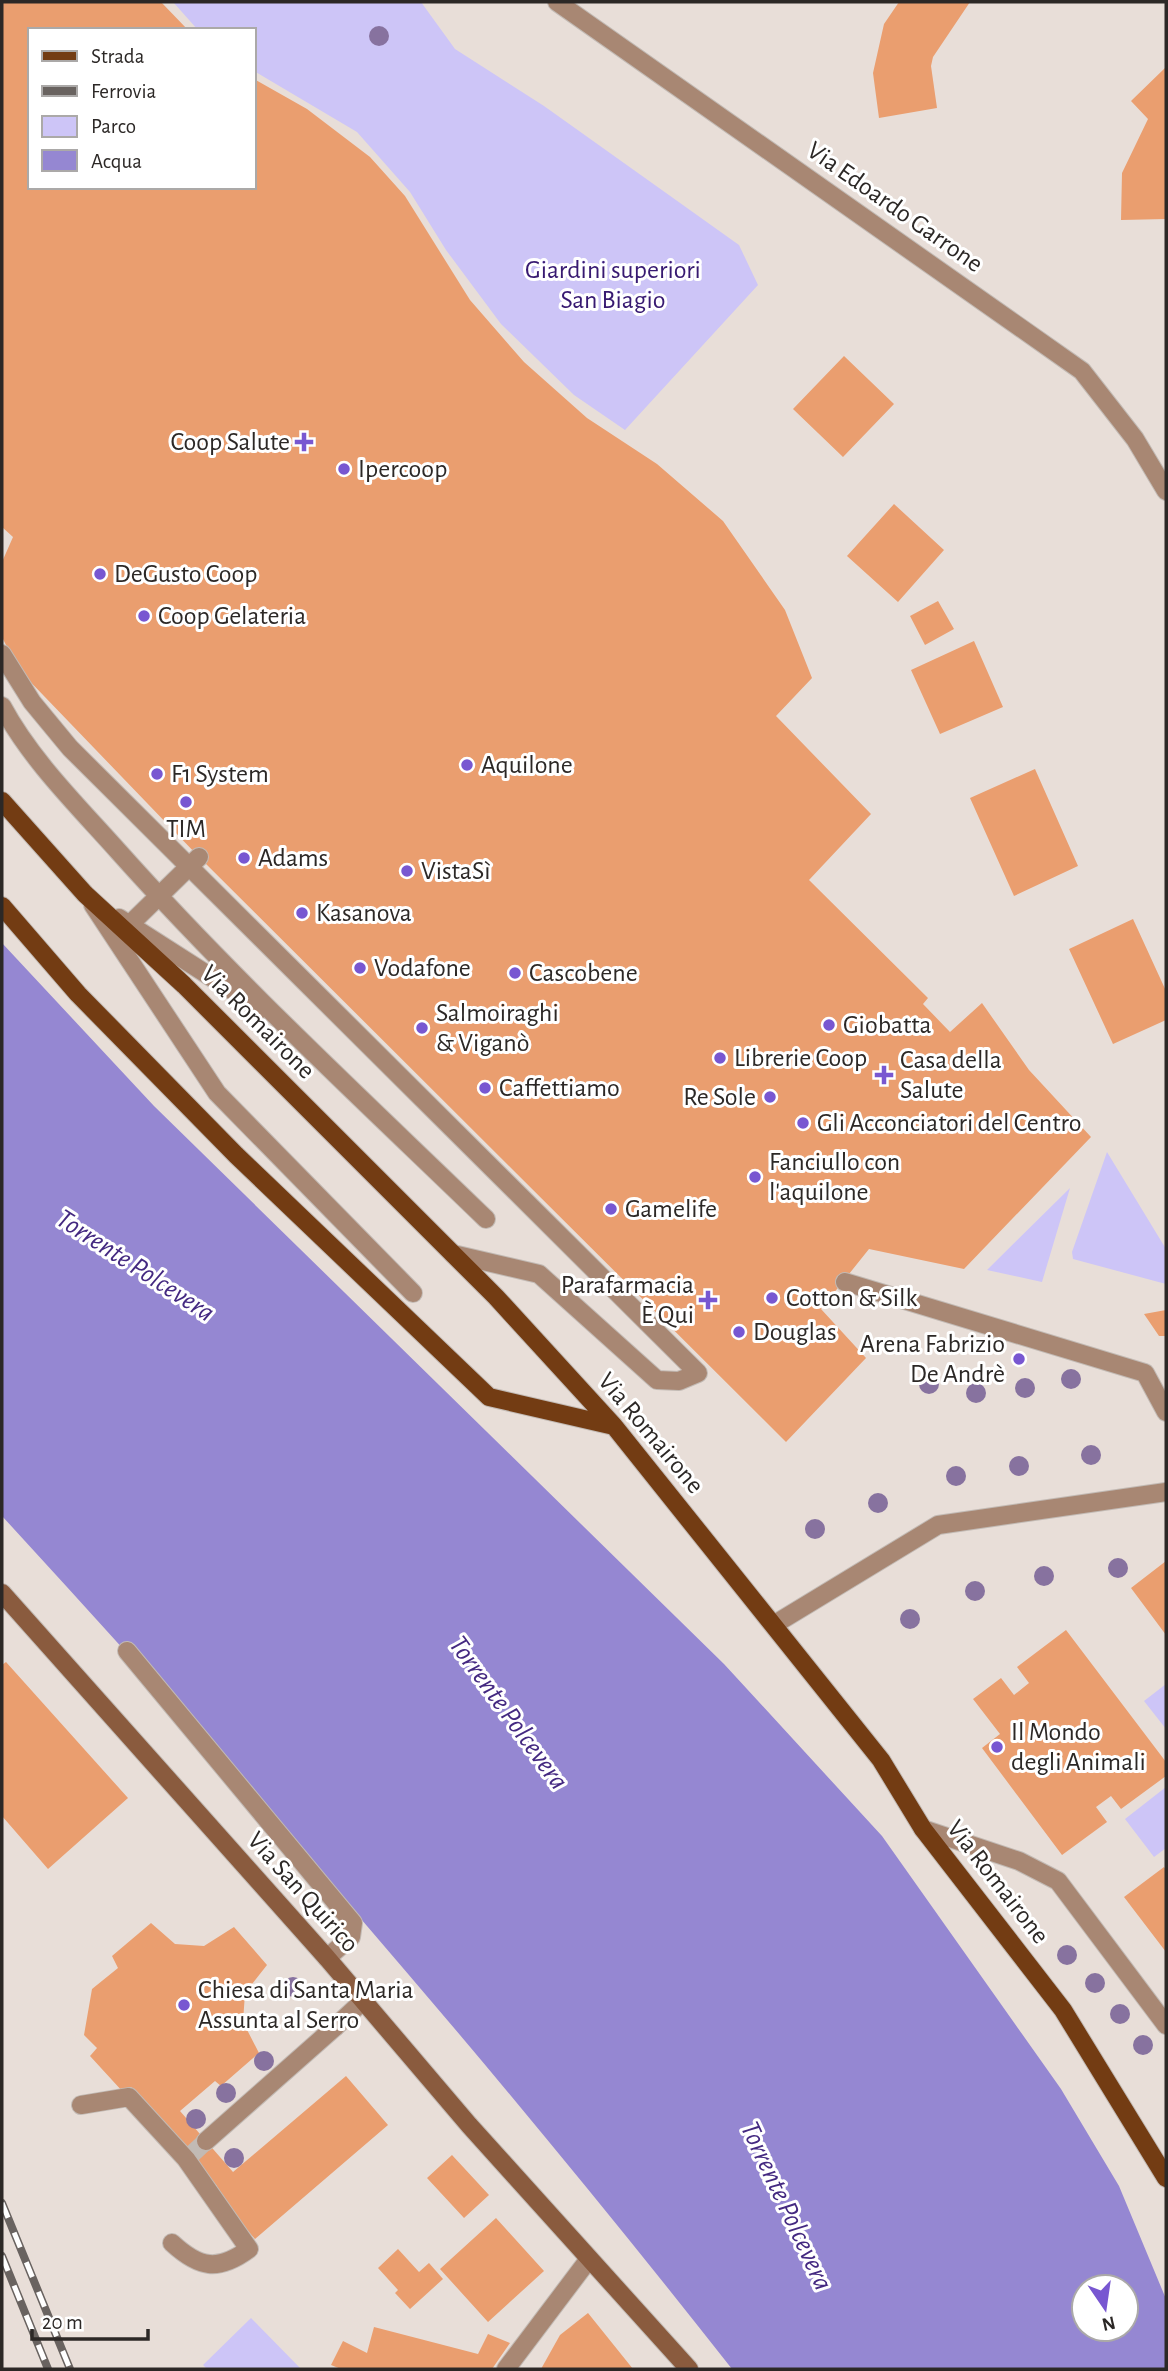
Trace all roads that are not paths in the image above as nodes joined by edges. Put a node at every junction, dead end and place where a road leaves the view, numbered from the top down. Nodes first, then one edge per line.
1 (557, 2) edge
2 (1166, 491) edge
3 (2, 654) edge
4 (2, 706) edge
5 (2, 801) edge
6 (194, 862) junction
7 (85, 894) junction
8 (159, 896) junction
9 (2, 906) edge
10 (126, 928) junction
11 (287, 1026) junction
12 (486, 1219) dead end
13 (453, 1254) junction
14 (845, 1282) dead end
15 (413, 1293) dead end
16 (1166, 1412) edge
17 (614, 1426) junction
18 (1166, 1492) edge
19 (2, 1593) edge
20 (775, 1623) junction
21 (127, 1651) dead end
22 (923, 1829) junction
23 (327, 1958) junction
24 (363, 2001) junction
25 (1166, 2025) edge
26 (81, 2105) dead end
27 (206, 2141) tunnel mouth
28 (1166, 2178) edge
29 (172, 2243) dead end
30 (589, 2259) junction
31 (506, 2369) edge
32 (689, 2369) edge

1 - 2 street, Via Edoardo Garrone
3 - 6 street
4 - 8 street
5 - 7 main road, Via Romairone
6 - 8 street
6 - 13 street
7 - 10 main road, Via Romairone
7 - 15 street
8 - 10 street
8 - 11 street
9 - 17 main road
10 - 11 street
10 - 13 main road, Via Romairone
11 - 12 street
13 - 17 main road, Via Romairone
14 - 16 street
17 - 20 main road, Via Romairone
18 - 20 street
19 - 23 main road, Via San Quirico
20 - 22 main road, Via Romairone
21 - 23 street
22 - 25 street
22 - 28 main road, Via Romairone
23 - 24 main road, Via San Quirico
24 - 27 street
24 - 30 main road, Via San Quirico
26 - 29 street
30 - 31 street
30 - 32 main road, Via San Quirico

